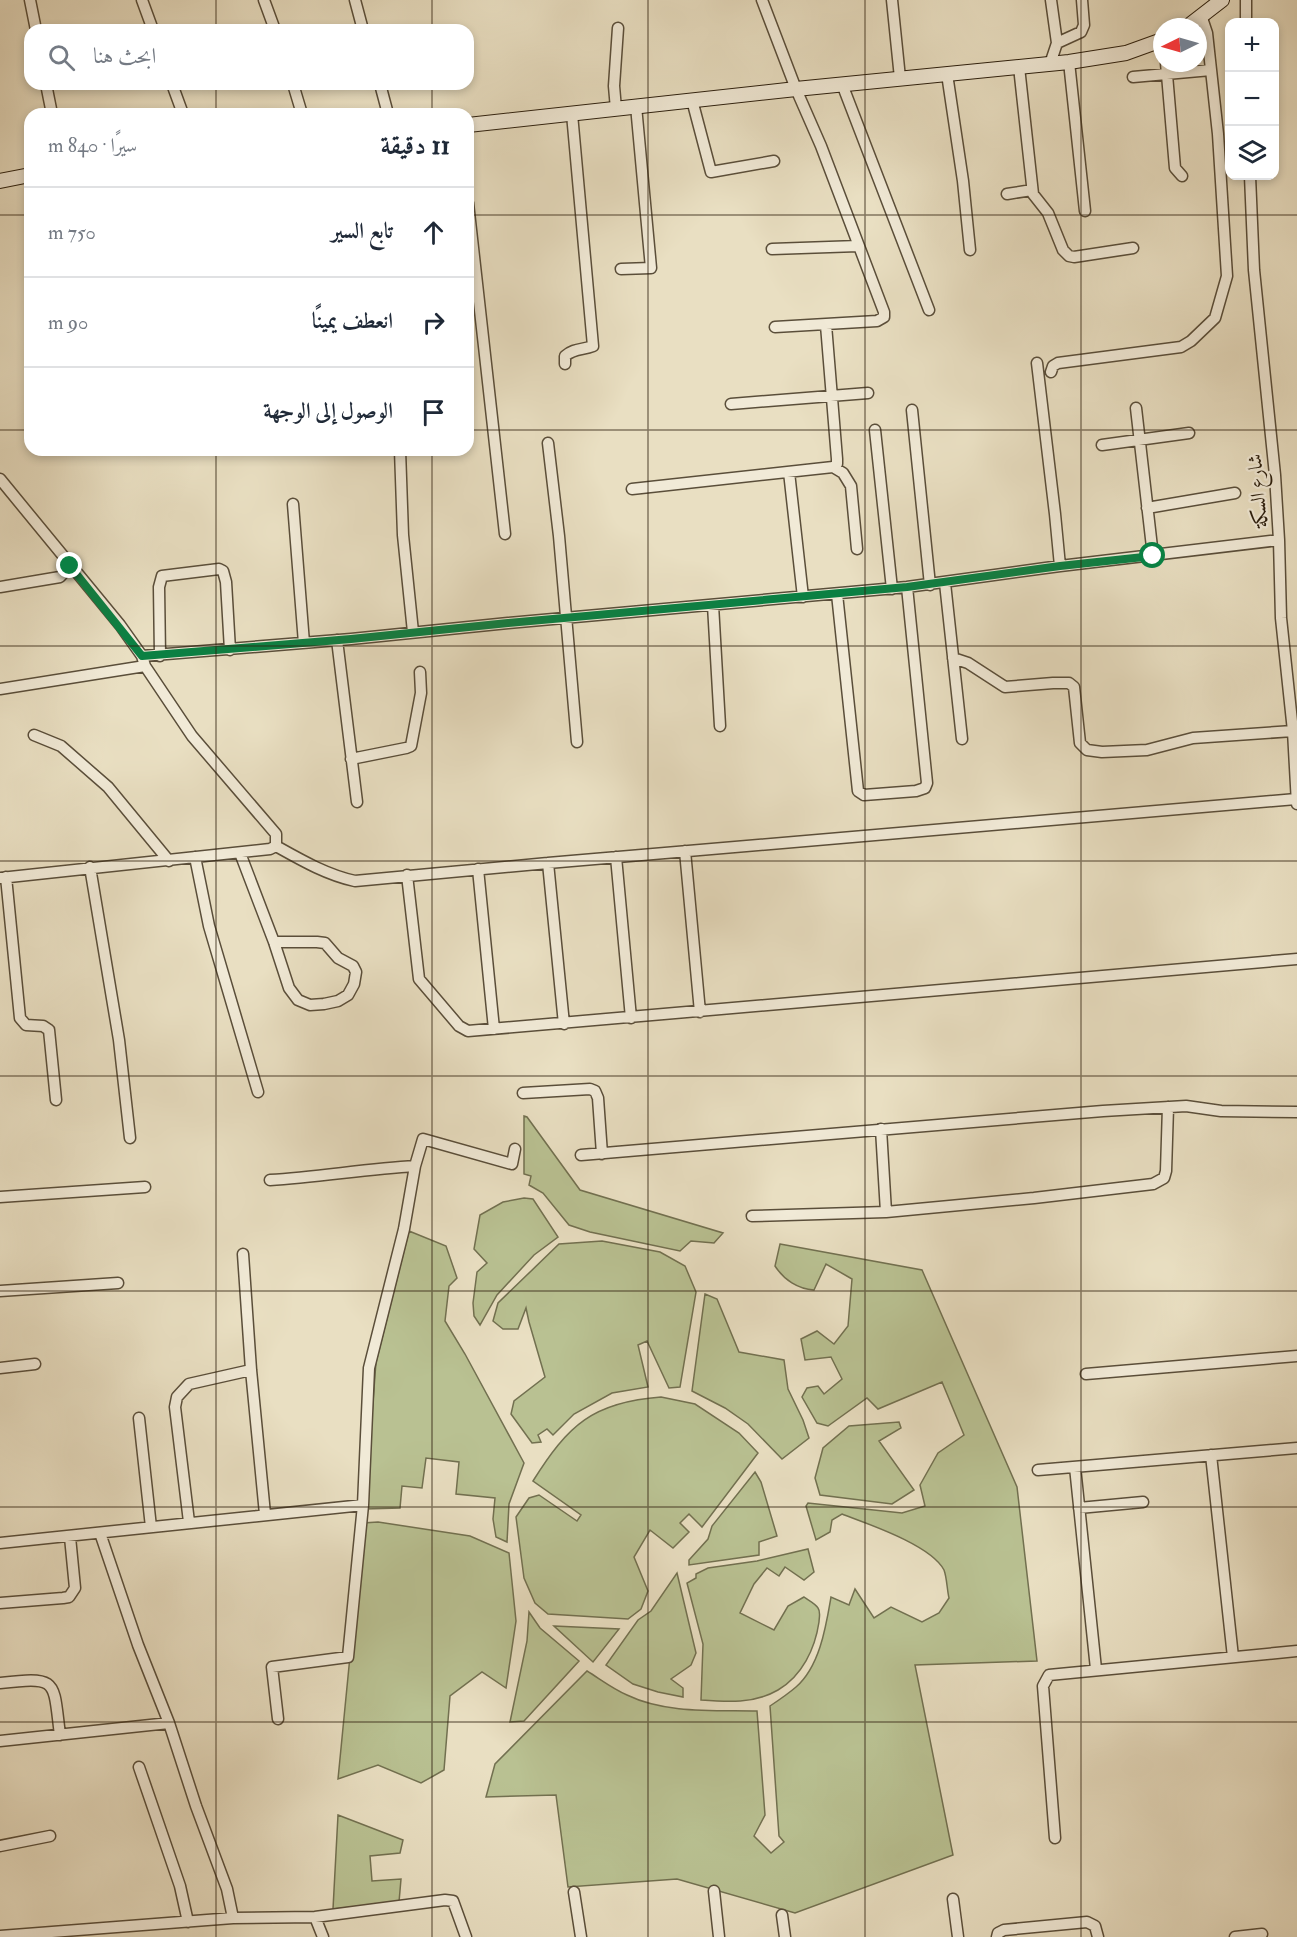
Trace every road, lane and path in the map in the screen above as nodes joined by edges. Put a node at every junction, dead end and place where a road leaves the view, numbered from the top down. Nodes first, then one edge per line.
1 (30, 0) edge
2 (142, 0) edge
3 (264, 0) edge
4 (355, 0) edge
5 (762, 0) edge
6 (892, 0) edge
7 (1051, 0) edge
8 (1082, 0) edge
9 (1222, 0) edge
10 (1246, 0) edge
11 (1202, 18) edge
12 (1246, 18) edge
13 (35, 24) edge
14 (151, 24) edge
15 (273, 24) edge
16 (361, 24) edge
17 (618, 28) dead end
18 (1207, 33) edge
19 (1057, 43) junction
20 (1153, 43) edge
21 (1069, 62) junction
22 (1050, 64) junction
23 (1019, 67) junction
24 (1207, 70) edge
25 (1211, 70) junction
26 (1153, 72) edge
27 (1166, 72) edge
28 (947, 74) junction
29 (1133, 77) dead end
30 (900, 78) junction
31 (842, 84) junction
32 (796, 89) junction
33 (47, 90) edge
34 (174, 90) edge
35 (295, 90) edge
36 (382, 90) edge
37 (692, 100) junction
38 (636, 106) junction
39 (51, 108) edge
40 (181, 108) edge
41 (300, 108) edge
42 (386, 108) edge
43 (616, 108) junction
44 (573, 114) junction
45 (474, 124) edge
46 (774, 161) dead end
47 (24, 176) edge
48 (1182, 176) dead end
49 (1250, 180) edge
50 (0, 182) edge
51 (1032, 190) junction
52 (1007, 194) dead end
53 (1085, 211) dead end
54 (858, 246) junction
55 (1133, 248) dead end
56 (772, 249) dead end
57 (970, 250) dead end
58 (474, 257) edge
59 (621, 270) dead end
60 (929, 310) dead end
61 (826, 325) junction
62 (775, 327) dead end
63 (1037, 363) dead end
64 (565, 364) dead end
65 (1051, 372) dead end
66 (868, 393) dead end
67 (831, 396) junction
68 (731, 404) dead end
69 (1136, 408) dead end
70 (912, 410) dead end
71 (875, 430) dead end
72 (1189, 433) dead end
73 (1139, 440) junction
74 (548, 443) dead end
75 (1102, 445) dead end
76 (400, 456) edge
77 (834, 467) junction
78 (789, 472) junction
79 (0, 479) edge
80 (632, 489) dead end
81 (1235, 493) dead end
82 (293, 504) dead end
83 (1147, 508) junction
84 (505, 534) dead end
85 (1279, 540) junction
86 (857, 549) dead end
87 (1153, 556) junction
88 (70, 566) junction
89 (1060, 566) junction
90 (945, 583) junction
91 (930, 585) junction
92 (0, 587) edge
93 (907, 587) junction
94 (892, 589) junction
95 (837, 594) junction
96 (803, 597) junction
97 (713, 605) junction
98 (565, 618) junction
99 (413, 632) junction
100 (337, 640) junction
101 (304, 643) junction
102 (230, 650) junction
103 (160, 656) junction
104 (953, 658) junction
105 (144, 661) junction
106 (420, 672) dead end
107 (0, 689) edge
108 (720, 726) dead end
109 (1293, 731) junction
110 (34, 735) dead end
111 (962, 739) dead end
112 (577, 742) dead end
113 (351, 759) junction
114 (1296, 799) edge
115 (357, 802) dead end
116 (1297, 805) edge
117 (276, 846) junction
118 (685, 851) junction
119 (240, 853) junction
120 (195, 857) junction
121 (616, 857) junction
122 (169, 861) junction
123 (548, 863) junction
124 (90, 867) junction
125 (478, 869) junction
126 (407, 875) junction
127 (3, 878) edge
128 (274, 942) junction
129 (1297, 959) edge
130 (700, 1012) junction
131 (631, 1018) junction
132 (564, 1024) junction
133 (494, 1029) junction
134 (258, 1092) dead end
135 (523, 1093) dead end
136 (56, 1100) dead end
137 (1168, 1107) junction
138 (1297, 1112) edge
139 (881, 1130) junction
140 (130, 1138) dead end
141 (515, 1149) dead end
142 (602, 1154) junction
143 (581, 1155) dead end
144 (415, 1166) junction
145 (270, 1180) dead end
146 (145, 1187) dead end
147 (0, 1197) edge
148 (886, 1212) junction
149 (752, 1216) dead end
150 (243, 1254) dead end
151 (118, 1282) dead end
152 (0, 1291) edge
153 (1297, 1356) edge
154 (35, 1364) dead end
155 (0, 1368) edge
156 (251, 1370) junction
157 (1086, 1374) dead end
158 (139, 1418) dead end
159 (1297, 1448) edge
160 (1211, 1455) junction
161 (1075, 1467) junction
162 (1038, 1470) dead end
163 (1143, 1502) dead end
164 (363, 1505) junction
165 (1079, 1508) junction
166 (265, 1514) junction
167 (189, 1522) junction
168 (151, 1527) junction
169 (100, 1533) junction
170 (70, 1537) junction
171 (0, 1543) edge
172 (0, 1603) edge
173 (1297, 1651) edge
174 (1233, 1657) junction
175 (1096, 1669) junction
176 (0, 1683) edge
177 (278, 1719) dead end
178 (169, 1723) junction
179 (60, 1735) junction
180 (0, 1741) edge
181 (139, 1767) dead end
182 (50, 1836) dead end
183 (1055, 1838) dead end
184 (0, 1846) edge
185 (714, 1891) dead end
186 (573, 1892) dead end
187 (953, 1899) dead end
188 (782, 1915) dead end
189 (315, 1917) junction
190 (233, 1918) junction
191 (188, 1922) junction
192 (1262, 1934) dead end
193 (0, 1936) edge
194 (323, 1937) edge
195 (466, 1937) edge
196 (581, 1937) edge
197 (719, 1937) edge
198 (785, 1937) edge
199 (958, 1937) edge
200 (997, 1937) edge
201 (1098, 1937) edge
202 (1235, 1937) edge

1 - 13 street
2 - 14 street
3 - 15 street
4 - 16 street
5 - 32 street
6 - 30 street
7 - 19 street
8 - 19 street
9 - 11 main road
10 - 12 street
17 - 43 street
18 - 25 street
19 - 22 street
20 - 21 main road
21 - 22 main road
21 - 53 street
22 - 23 main road
23 - 28 main road
23 - 51 street
24 - 25 street
25 - 65 street
26 - 29 street
27 - 48 street
28 - 30 main road
28 - 57 street
30 - 31 main road
31 - 32 main road
31 - 60 street
32 - 37 main road
32 - 54 street
33 - 39 street
34 - 40 street
35 - 41 street
36 - 42 street
37 - 38 main road
37 - 46 street
38 - 43 main road
38 - 59 street
43 - 44 main road
44 - 45 main road
44 - 64 street
47 - 50 main road
49 - 85 street, شارع السكة
51 - 52 street
51 - 55 street
54 - 56 street
54 - 61 street
58 - 84 street
61 - 62 street
61 - 67 street
63 - 89 street
66 - 67 street
67 - 68 street
67 - 77 street
69 - 73 street
70 - 91 street
71 - 94 street
72 - 73 street
73 - 75 street
73 - 83 street
74 - 98 street
76 - 99 street
77 - 78 street
77 - 86 street
78 - 80 street
78 - 96 street
79 - 88 street
81 - 83 street
82 - 101 street
83 - 87 street
85 - 87 street
85 - 109 street, شارع السكة
87 - 89 street
88 - 92 street
88 - 105 street
89 - 90 street
90 - 91 street
90 - 104 street
91 - 93 street
93 - 94 street
93 - 95 street
94 - 95 street
95 - 96 street
96 - 97 street
97 - 98 street
97 - 108 street
98 - 99 street
98 - 112 street
99 - 100 street
100 - 101 street
100 - 113 street
101 - 102 street
102 - 103 street
102 - 103 street
103 - 105 street
104 - 109 street
104 - 111 street
105 - 107 street
105 - 117 street
106 - 113 street
109 - 114 street, شارع السكة
110 - 122 street
113 - 115 street
114 - 116 street, شارع السكة
114 - 118 street
117 - 119 street
117 - 126 street
118 - 121 street
118 - 130 street
119 - 120 street
119 - 128 street
120 - 122 street
120 - 134 street
121 - 123 street
121 - 131 street
122 - 124 street
123 - 125 street
123 - 132 street
124 - 127 street
124 - 140 street
125 - 126 street
125 - 133 street
126 - 133 street
127 - 136 street
128 - 128 street
129 - 130 street
130 - 131 street
131 - 132 street
132 - 133 street
135 - 142 street
137 - 138 street
137 - 139 street
137 - 148 street
139 - 142 street
139 - 148 street
141 - 144 street
142 - 143 street
144 - 145 street
144 - 164 street
146 - 147 street
148 - 149 street
150 - 156 street
151 - 152 street
153 - 157 street
154 - 155 street
156 - 166 street
156 - 167 street
158 - 168 street
159 - 160 street
160 - 161 street
160 - 174 street
161 - 162 street
161 - 165 street
163 - 165 street
164 - 166 street
164 - 177 street
165 - 175 street
166 - 167 street
167 - 168 street
168 - 169 street
169 - 170 street
169 - 178 street
170 - 171 street
170 - 172 street
173 - 174 street
174 - 175 street
175 - 183 street
176 - 179 street
178 - 179 street
178 - 190 street
179 - 180 street
181 - 191 street
182 - 184 street
185 - 197 street
186 - 196 street
187 - 199 street
188 - 198 street
189 - 190 street
189 - 194 street
189 - 195 street
190 - 191 street
191 - 193 street
192 - 202 street
200 - 201 street

